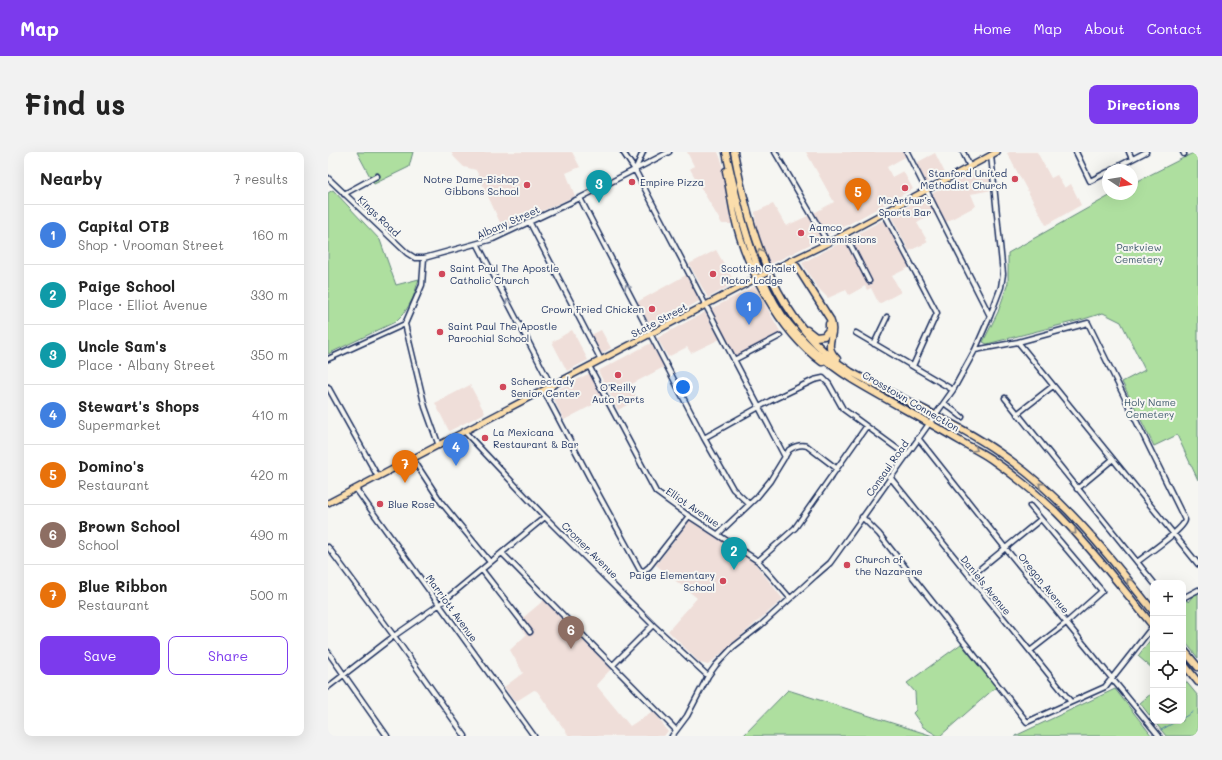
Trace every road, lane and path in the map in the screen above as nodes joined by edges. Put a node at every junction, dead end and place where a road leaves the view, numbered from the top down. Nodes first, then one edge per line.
1 (623, 152) edge
2 (643, 152) edge
3 (669, 152) edge
4 (724, 152) edge
5 (734, 152) edge
6 (775, 152) edge
7 (907, 152) edge
8 (963, 152) edge
9 (997, 152) edge
10 (1076, 152) edge
11 (1129, 152) edge
12 (1146, 152) edge
13 (991, 155) junction
14 (1132, 159) junction
15 (1122, 164) edge
16 (970, 167) junction
17 (634, 170) junction
18 (1102, 175) edge
19 (377, 176) dead end
20 (328, 178) edge
21 (926, 190) junction
22 (344, 194) junction
23 (580, 198) junction
24 (884, 213) junction
25 (529, 222) junction
26 (844, 234) junction
27 (828, 243) junction
28 (478, 244) junction
29 (424, 258) junction
30 (791, 261) junction
31 (758, 278) junction
32 (869, 282) dead end
33 (705, 305) junction
34 (990, 316) junction
35 (887, 317) dead end
36 (798, 323) junction
37 (405, 324) junction
38 (856, 333) dead end
39 (652, 334) junction
40 (780, 336) dead end
41 (1018, 342) junction
42 (874, 344) junction
43 (975, 350) junction
44 (328, 359) edge
45 (601, 360) junction
46 (734, 360) junction
47 (589, 366) junction
48 (912, 366) junction
49 (852, 372) junction
50 (852, 379) junction
51 (1053, 386) junction
52 (328, 387) edge
53 (552, 387) junction
54 (953, 390) junction
55 (544, 391) junction
56 (1005, 398) dead end
57 (944, 403) junction
58 (758, 408) junction
59 (1017, 414) junction
60 (935, 415) junction
61 (962, 416) dead end
62 (929, 422) junction
63 (866, 426) junction
64 (465, 432) junction
65 (704, 438) junction
66 (918, 438) junction
67 (439, 446) junction
68 (906, 455) junction
69 (785, 456) junction
70 (413, 459) junction
71 (1113, 459) junction
72 (836, 468) junction
73 (378, 477) junction
74 (890, 477) junction
75 (356, 489) junction
76 (1077, 489) junction
77 (328, 503) edge
78 (749, 504) junction
79 (1030, 506) dead end
80 (545, 516) junction
81 (689, 516) junction
82 (862, 517) junction
83 (1041, 519) junction
84 (718, 534) junction
85 (1173, 534) junction
86 (328, 548) edge
87 (1006, 549) junction
88 (502, 553) junction
89 (758, 561) junction
90 (490, 562) junction
91 (1137, 562) junction
92 (1198, 564) edge
93 (482, 570) junction
94 (970, 577) junction
95 (1152, 580) edge
96 (1198, 590) edge
97 (1186, 596) edge
98 (790, 598) junction
99 (440, 604) junction
100 (1150, 607) edge
101 (1150, 622) edge
102 (1066, 623) junction
103 (653, 625) junction
104 (1150, 630) edge
105 (530, 632) dead end
106 (394, 636) junction
107 (1030, 651) junction
108 (328, 652) edge
109 (1186, 652) edge
110 (613, 665) junction
111 (1186, 667) edge
112 (1198, 667) edge
113 (345, 675) junction
114 (708, 676) junction
115 (1112, 678) junction
116 (1198, 682) edge
117 (328, 687) edge
118 (1071, 702) junction
119 (676, 730) junction
120 (387, 736) edge
121 (465, 736) edge
122 (534, 736) edge
123 (672, 736) edge
124 (1159, 736) edge

1 - 17 street
2 - 17 street
3 - 17 street, Albany Street
4 - 31 highway
4 - 50 highway, Crosstown Connection
36 -> 5 highway, Crosstown Connection
6 - 27 street
7 - 21 street
8 - 16 street
9 - 13 main road, State Street
10 - 18 street
11 - 14 street
12 - 14 street
13 - 16 main road, State Street
13 - 34 street, Consaul Road
14 - 15 street
16 - 21 main road, State Street
17 - 23 street, Albany Street
17 - 33 street
19 - 22 street
20 - 22 street, Kings Road
21 - 24 main road, State Street
21 - 34 street
22 - 29 street, Kings Road
23 - 25 street, Albany Street
39 -> 23 street
24 - 26 main road, State Street
24 - 48 street
25 - 28 street, Albany Street
25 - 45 street
26 - 27 main road, State Street
26 - 32 street
27 - 30 main road, State Street
28 - 29 street, Albany Street
53 -> 28 street
29 - 37 street
30 - 31 main road, State Street, bridge
30 - 36 highway
30 - 49 highway
31 - 33 main road, State Street
31 - 50 highway
33 - 39 main road, State Street
33 - 46 street
34 - 43 street, Consaul Road
35 - 42 street
36 - 49 highway, Crosstown Connection
37 - 44 street
37 - 67 street
38 - 42 street
39 - 45 main road, State Street
39 - 65 street
40 - 46 street
41 - 43 street
41 - 51 street
41 - 85 street
42 - 48 street
43 - 54 street, Consaul Road
45 - 47 main road, State Street
46 - 58 street
47 - 53 main road, State Street
47 - 81 street, Elliot Avenue
48 - 54 street
49 - 60 highway, Crosstown Connection
50 - 62 highway, Crosstown Connection
51 - 59 street
51 - 71 street
52 - 73 street
53 - 55 main road, State Street
54 - 57 street, Consaul Road
55 - 64 main road, State Street
55 - 81 street
56 - 59 street
57 - 60 street, Consaul Road
57 - 61 street
58 - 63 street
58 - 65 street
58 - 69 street
59 - 76 street
60 - 62 street, Consaul Road
100 -> 60 highway, Crosstown Connection
62 - 66 street, Consaul Road
62 -> 101 highway, Crosstown Connection
63 - 68 street
63 - 72 street
64 - 67 main road, State Street
64 - 80 street, Cromer Avenue
65 - 78 street
66 - 68 street, Consaul Road
66 - 87 street, Oregon Avenue
67 - 70 main road, State Street
68 - 74 street, Consaul Road
69 - 72 street
69 - 78 street
70 - 73 main road, State Street
70 - 90 street
71 - 76 street
71 - 85 street
72 - 89 street
73 - 75 main road, State Street
74 - 82 street, Consaul Road
74 - 94 street, Daniels Avenue
75 - 77 main road, State Street
75 - 99 street, Marriott Avenue
76 - 91 street
78 - 84 street
79 - 83 street
80 - 88 street
80 - 103 street, Cromer Avenue
81 - 84 street, Elliot Avenue
82 - 98 street, Consaul Road
82 - 118 street
83 - 87 street
83 - 102 street
84 - 89 street, Elliot Avenue
85 - 91 street
85 - 92 street
86 - 106 street
87 - 94 street
87 - 102 street, Oregon Avenue
88 - 90 street
88 - 110 street
89 - 98 street, Elliot Avenue
90 - 93 street
91 - 95 street
93 - 99 street
93 - 105 street
94 - 107 street, Daniels Avenue
96 - 97 street
98 - 114 street, Consaul Road
99 - 106 street
99 - 122 street, Marriott Avenue
102 - 107 street
102 - 115 street, Oregon Avenue
103 - 110 street
103 - 114 street, Cromer Avenue
104 - 115 street
106 - 113 street
106 - 121 street
107 - 118 street, Daniels Avenue
108 - 113 street
109 - 112 highway
110 - 119 street
111 - 116 highway
113 - 117 street
113 - 120 street
114 - 119 street, Consaul Road
115 - 118 street
115 - 124 street, Oregon Avenue
119 - 123 street, Consaul Road

